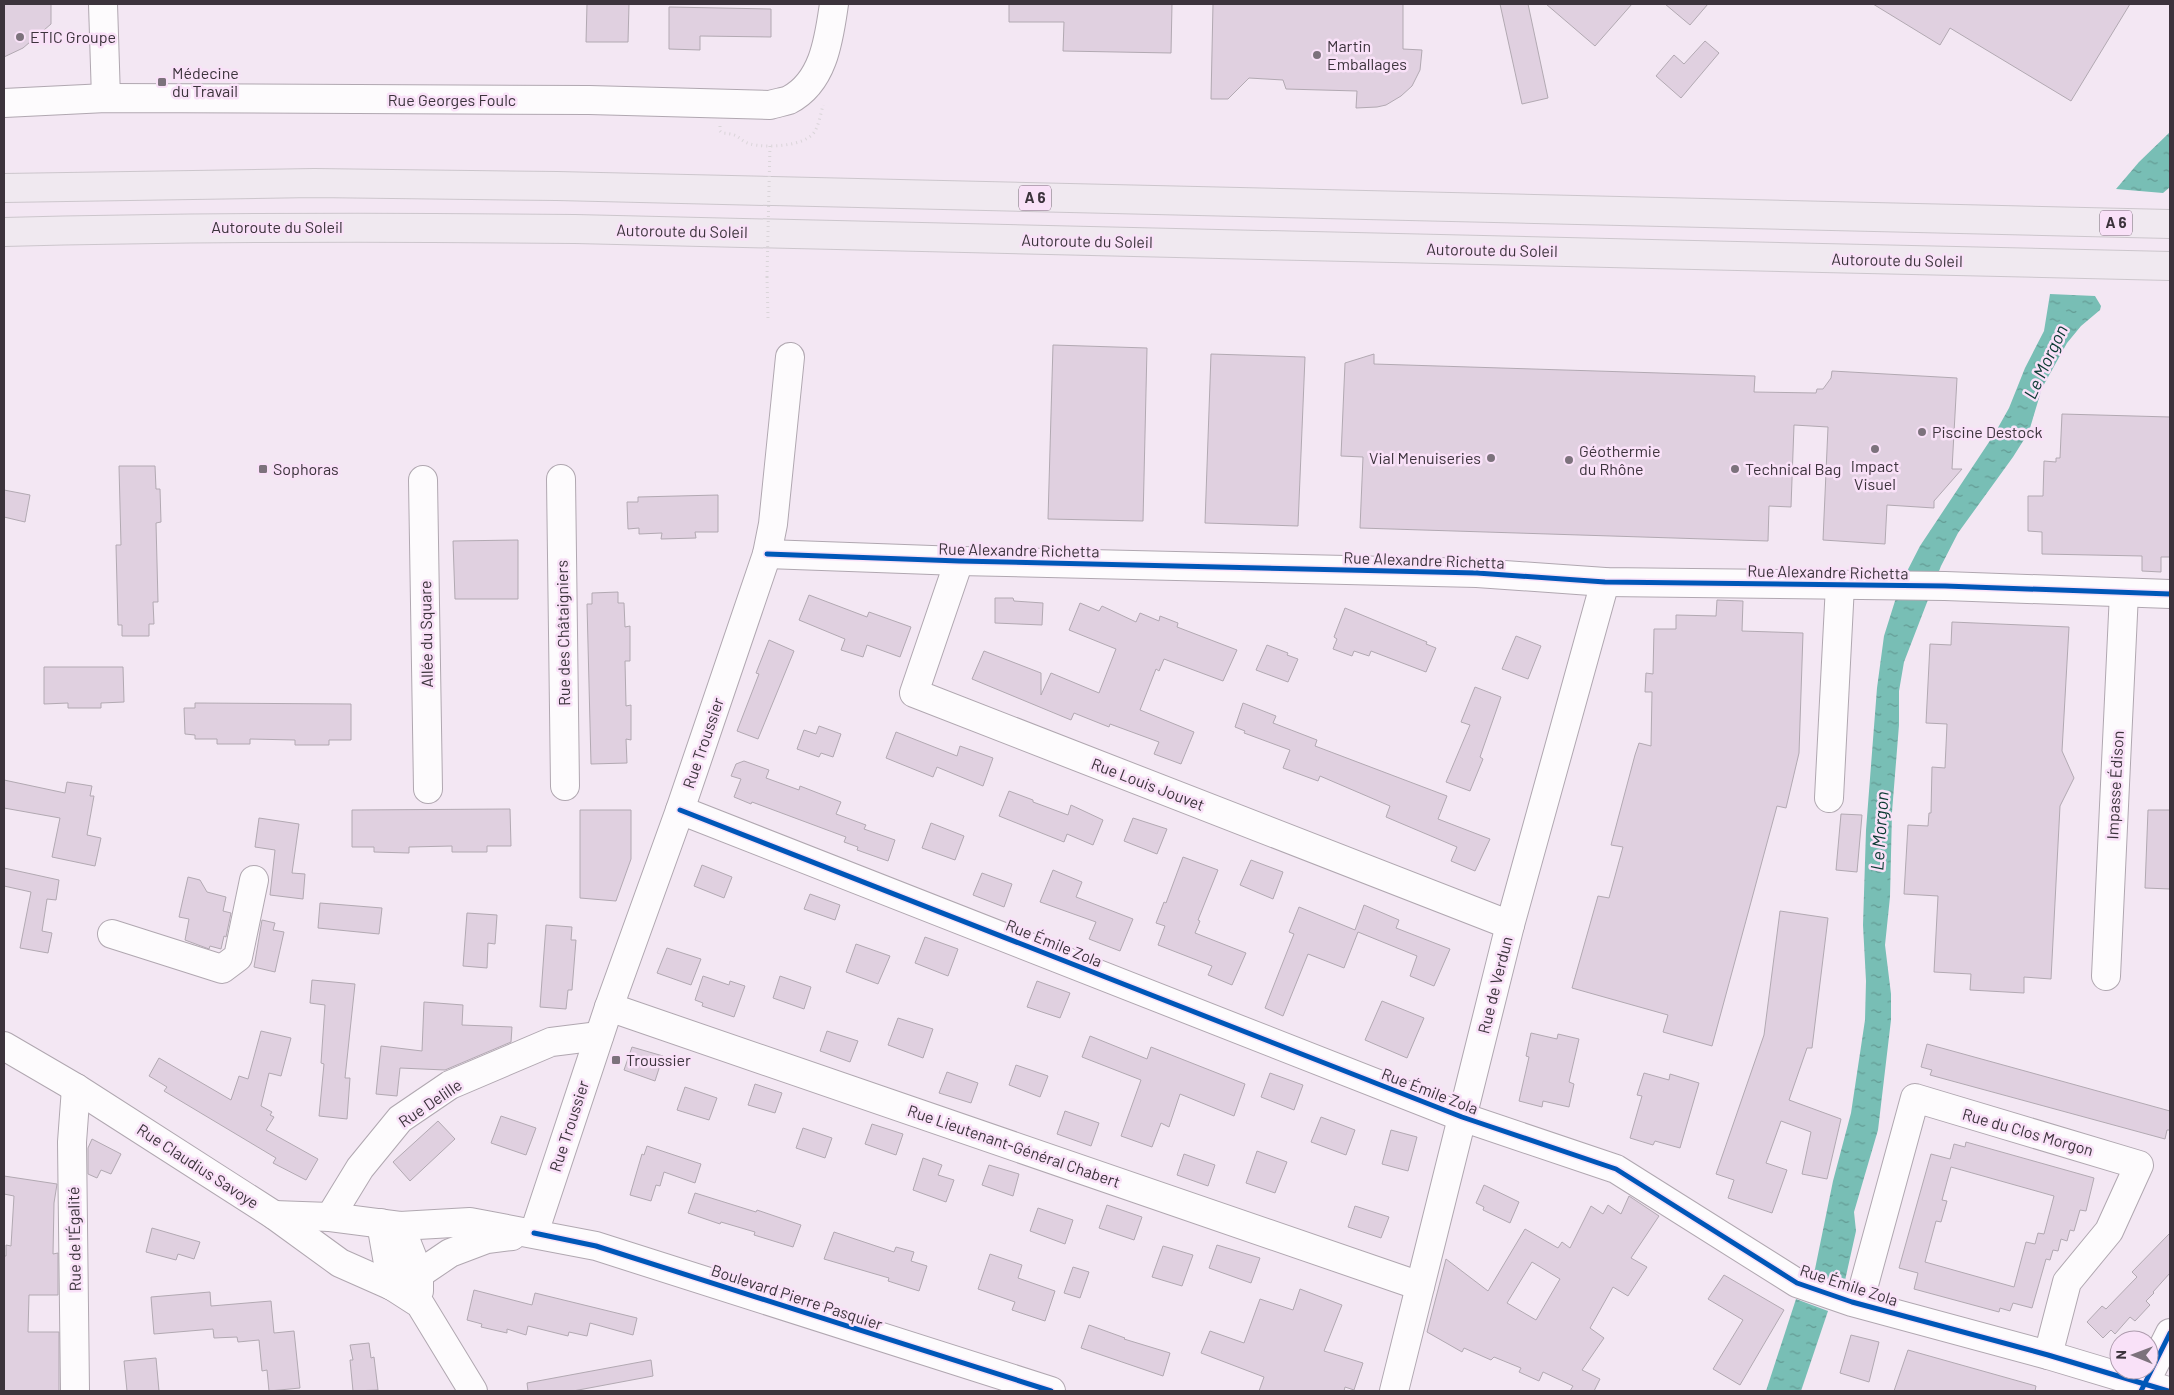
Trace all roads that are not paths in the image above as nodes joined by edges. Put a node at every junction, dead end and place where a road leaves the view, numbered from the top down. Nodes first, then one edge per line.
1 (103, 4) edge
2 (834, 4) edge
3 (106, 98) junction
4 (4, 103) edge
5 (4, 188) edge
6 (2168, 224) edge
7 (4, 232) edge
8 (2170, 266) edge
9 (790, 357) dead end
10 (561, 479) dead end
11 (423, 480) dead end
12 (767, 554) junction
13 (958, 561) junction
14 (1605, 582) junction
15 (1840, 585) junction
16 (2124, 593) junction
17 (2170, 594) edge
18 (565, 786) dead end
19 (428, 789) dead end
20 (1829, 798) dead end
21 (680, 810) junction
22 (254, 880) dead end
23 (1510, 925) junction
24 (112, 934) dead end
25 (2106, 976) dead end
26 (609, 1007) junction
27 (599, 1036) junction
28 (4, 1046) edge
29 (76, 1088) junction
30 (1462, 1118) junction
31 (274, 1215) junction
32 (330, 1217) junction
33 (391, 1224) junction
34 (534, 1233) junction
35 (419, 1274) junction
36 (392, 1286) junction
37 (1420, 1286) junction
38 (1856, 1303) junction
39 (420, 1304) junction
40 (2170, 1333) edge
41 (2048, 1355) junction
42 (1017, 1386) edge
43 (2151, 1389) edge
44 (75, 1391) edge
45 (473, 1391) edge
46 (1051, 1391) edge
47 (1394, 1391) edge

1 - 3 street
2 - 3 street, Rue Georges Foulc
3 - 4 street, Rue Georges Foulc
5 - 6 highway, A 6
7 - 8 highway, Autoroute du Soleil
9 - 12 street, Rue Troussier
10 - 18 street, Rue des Châtaigniers
11 - 19 street, Allée du Square
12 - 13 street, Rue Alexandre Richetta
12 - 21 street, Rue Troussier
13 - 14 street, Rue Alexandre Richetta
13 - 23 street, Rue Louis Jouvet
14 - 15 street, Rue Alexandre Richetta
14 - 23 street, Rue de Verdun
15 - 16 street, Rue Alexandre Richetta
15 - 20 street
16 - 17 street, Rue Alexandre Richetta
16 - 25 street, Impasse Édison
21 - 26 street, Rue Troussier
21 - 30 street, Rue Émile Zola
22 - 24 street
23 - 30 street, Rue de Verdun
26 - 27 street, Rue Troussier
26 - 37 street, Rue Lieutenant-Général Chabert
27 - 32 street, Rue Delille
27 - 34 street, Rue Troussier
28 - 29 street, Rue Claudius Savoye
29 - 31 street, Rue Claudius Savoye
29 - 44 street, Rue de l'Égalité
30 - 37 street, Rue de Verdun
30 - 38 street, Rue Émile Zola
31 - 32 street, Boulevard Pierre Pasquier
31 - 36 street, Rue Claudius Savoye
32 - 33 street, Boulevard Pierre Pasquier
33 - 34 street, Boulevard Pierre Pasquier
33 - 35 street, Rue Claudius Savoye
33 - 36 street
34 - 35 street, Boulevard Pierre Pasquier
34 - 42 street, Boulevard Pierre Pasquier
35 - 36 street, Boulevard Pierre Pasquier
35 - 39 street, Rue Claudius Savoye
36 - 39 street, Rue Claudius Savoye
37 - 47 street, Rue de Verdun
38 - 41 street, Rue Émile Zola
38 - 41 street, Rue du Clos Morgon
39 - 45 street, Rue Claudius Savoye
40 - 43 street
41 - 43 street, Rue Émile Zola
42 - 46 street, Boulevard Pierre Pasquier

